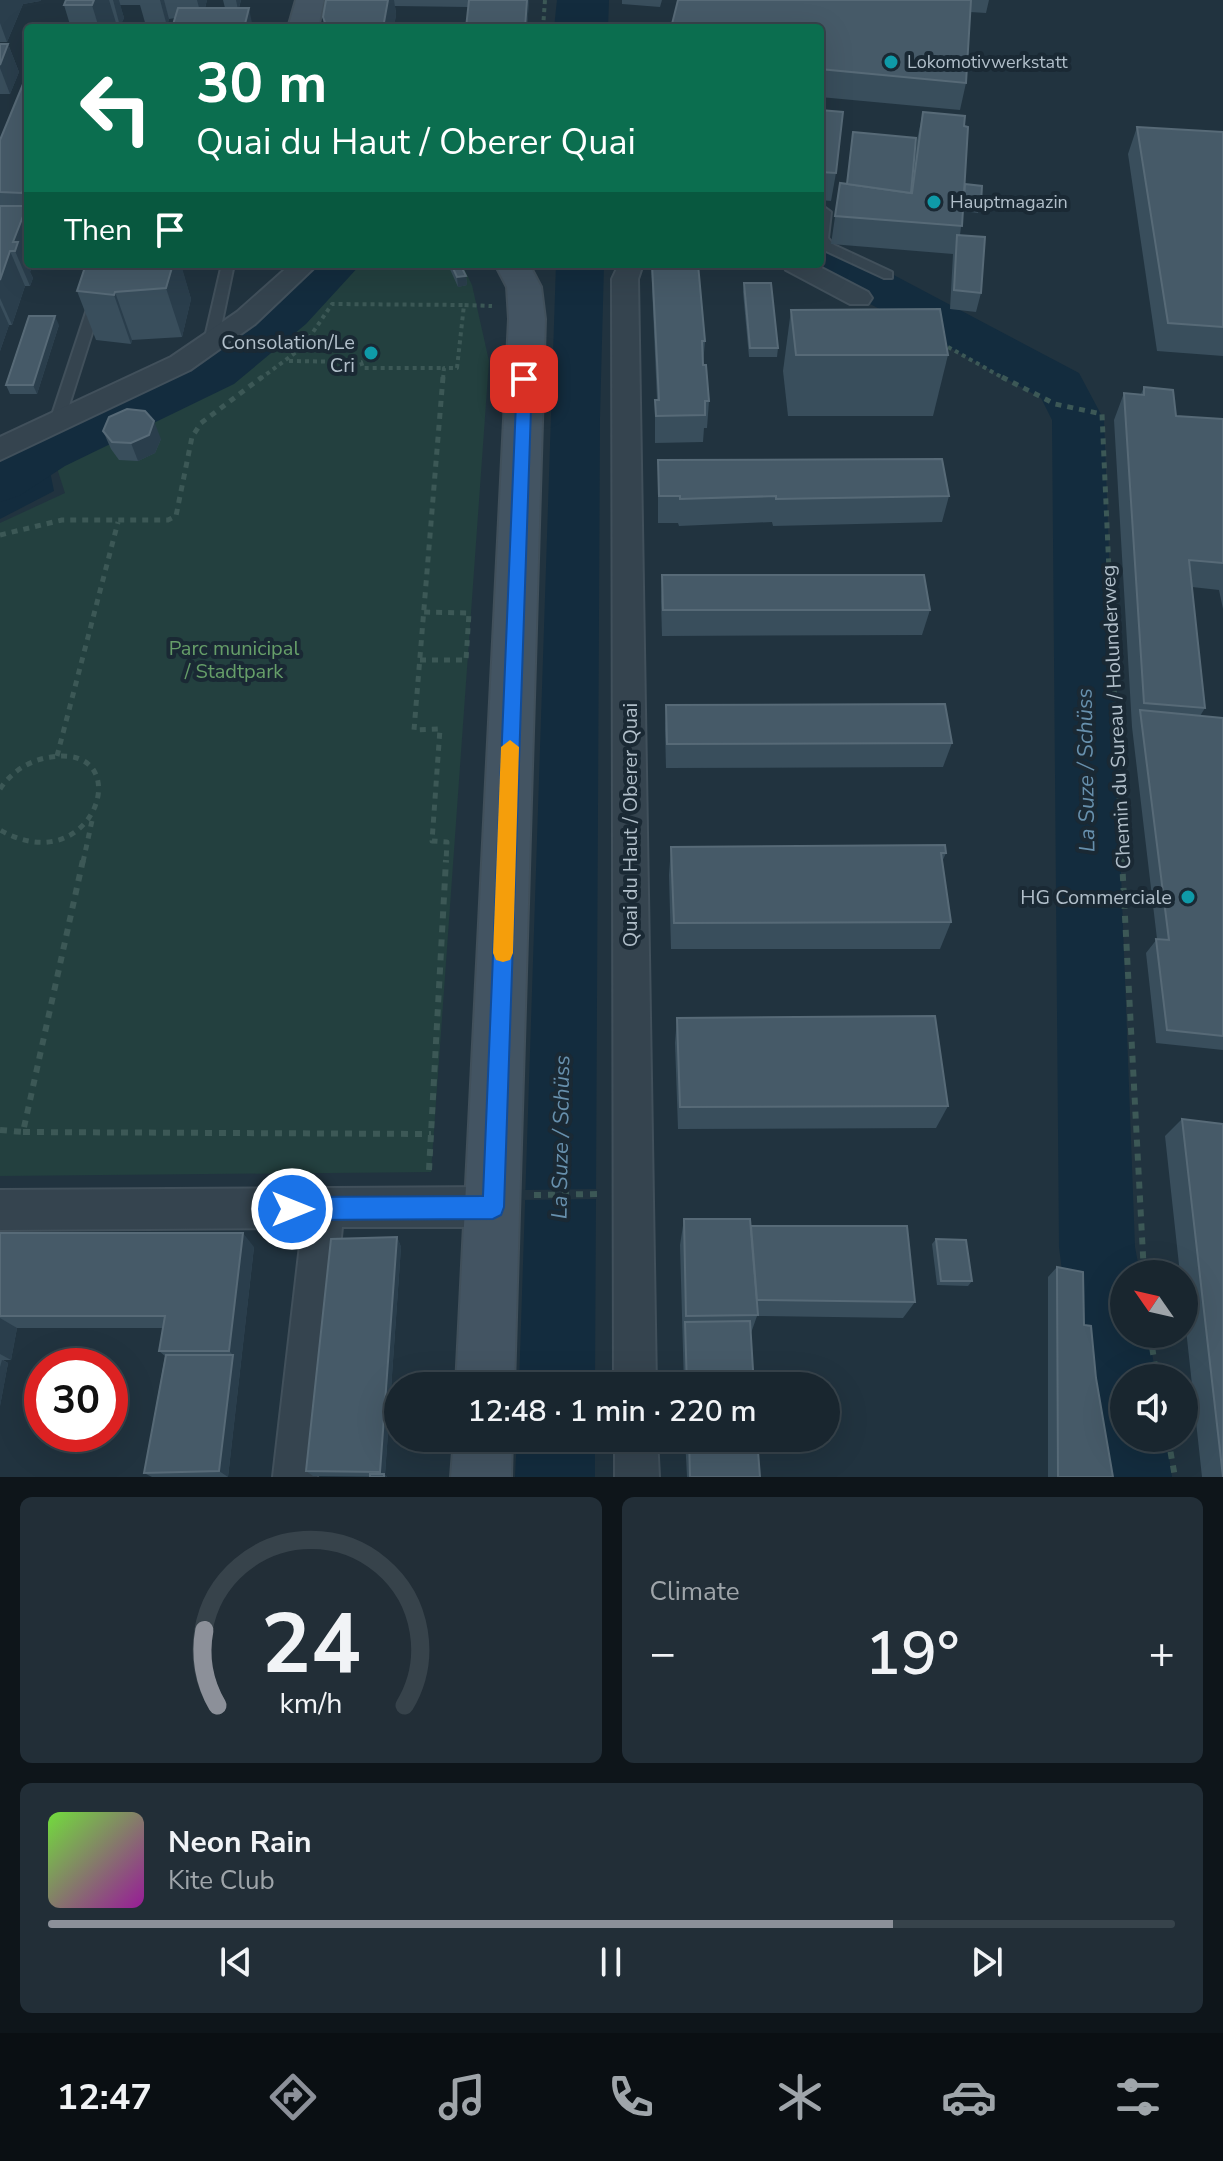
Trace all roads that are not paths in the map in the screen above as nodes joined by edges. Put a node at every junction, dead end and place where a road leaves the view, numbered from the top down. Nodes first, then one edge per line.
1 (310, 0) edge
2 (304, 24) edge
3 (824, 240) edge
4 (107, 268) edge
5 (227, 268) edge
6 (302, 268) edge
7 (514, 268) edge
8 (629, 268) edge
9 (803, 268) edge
10 (888, 275) dead end
11 (859, 298) dead end
12 (210, 346) junction
13 (59, 415) junction
14 (0, 450) edge
15 (506, 1201) junction
16 (324, 1208) junction
17 (0, 1210) edge
18 (487, 1372) edge
19 (635, 1372) edge
20 (482, 1452) edge
21 (636, 1452) edge
22 (295, 1477) edge
23 (481, 1477) edge
24 (637, 1477) edge

1 - 2 street
3 - 10 lane
4 - 13 lane
5 - 12 lane
6 - 12 street
7 - 15 street
8 - 19 street, Quai du Haut / Oberer Quai
9 - 11 street
12 - 13 street
13 - 14 street
15 - 16 street
15 - 18 street
16 - 17 street
16 - 22 street
20 - 23 street
21 - 24 street

